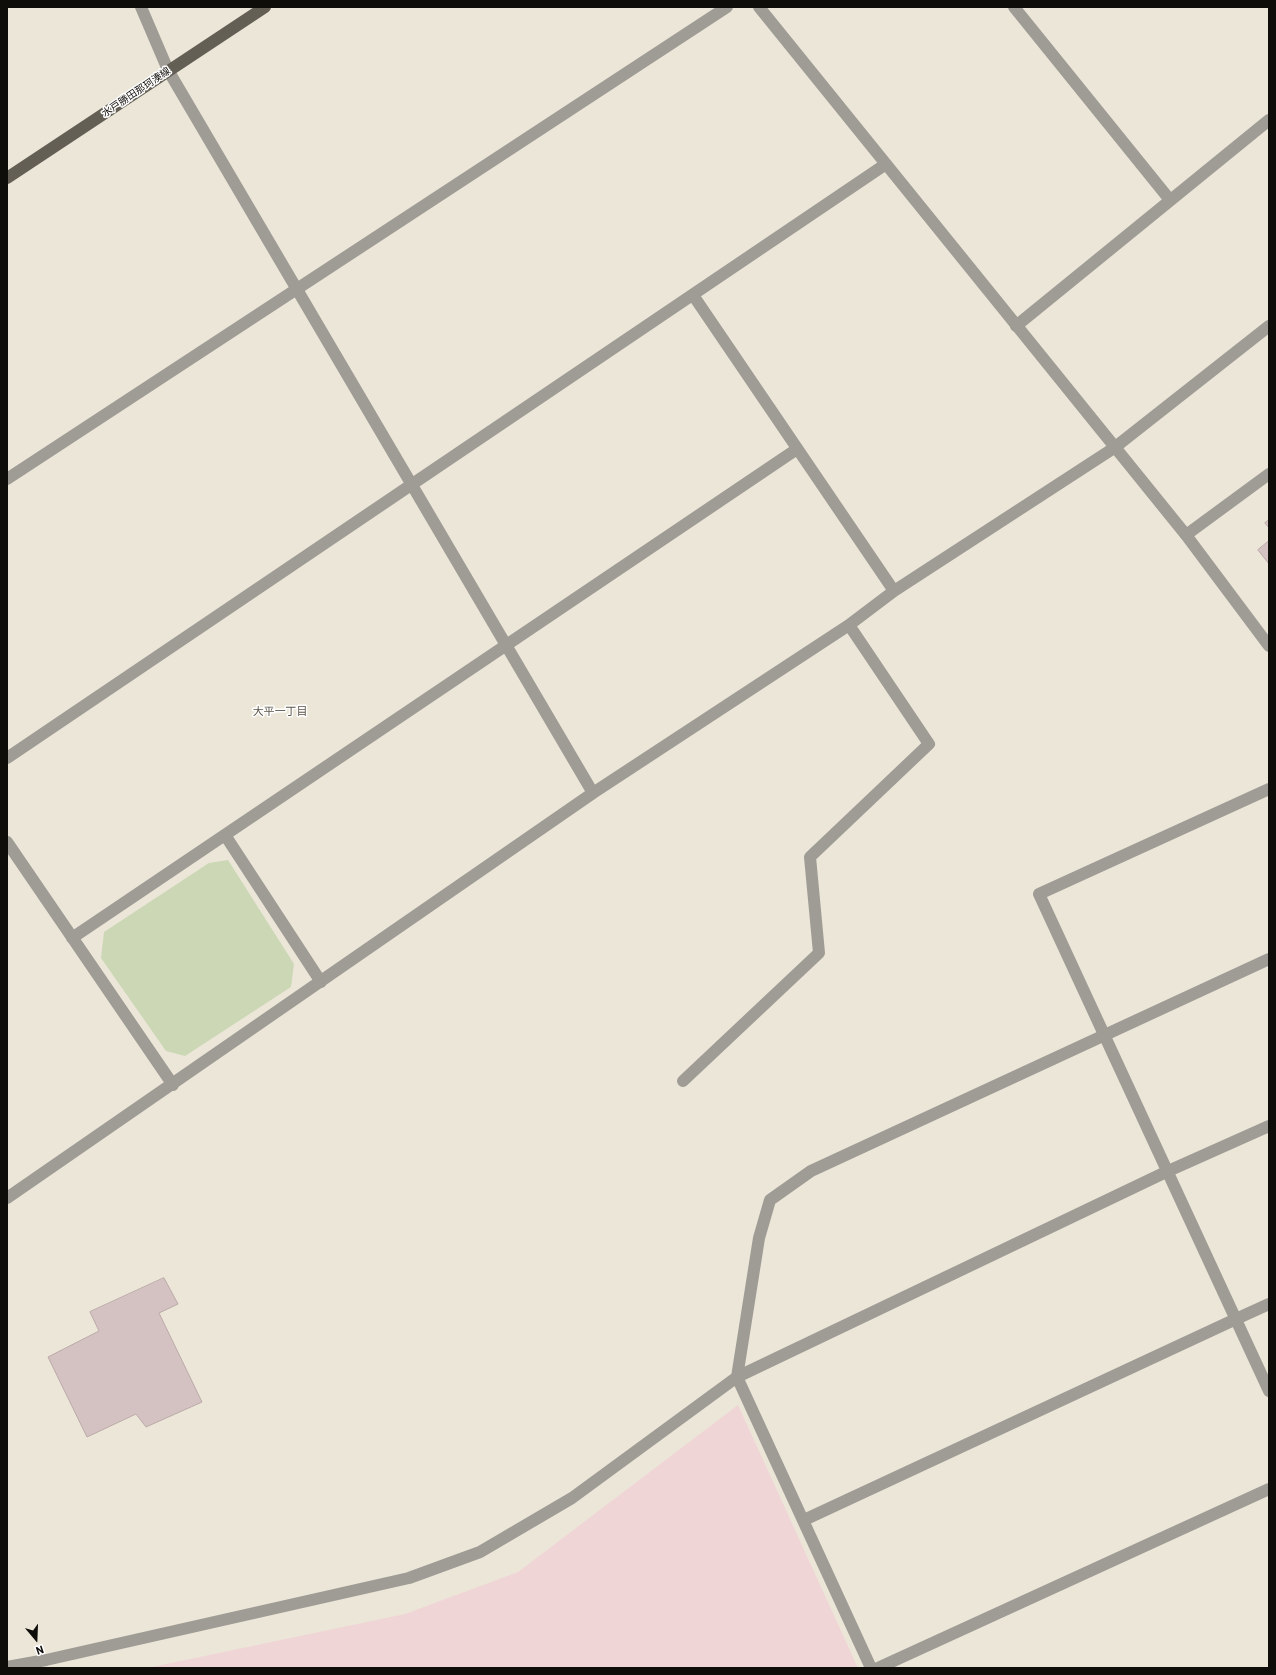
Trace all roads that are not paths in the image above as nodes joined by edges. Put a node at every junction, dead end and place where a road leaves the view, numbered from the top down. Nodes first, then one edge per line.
1 (141, 7) edge
2 (266, 7) edge
3 (728, 7) edge
4 (759, 7) edge
5 (1014, 7) edge
6 (168, 70) junction
7 (1269, 120) edge
8 (886, 164) junction
9 (7, 178) edge
10 (1170, 200) junction
11 (297, 290) junction
12 (693, 295) junction
13 (1016, 326) junction
14 (1269, 326) edge
15 (1114, 448) junction
16 (797, 449) junction
17 (1269, 474) edge
18 (7, 479) edge
19 (411, 485) junction
20 (1186, 535) junction
21 (894, 591) junction
22 (849, 625) junction
23 (507, 644) junction
24 (1269, 646) edge
25 (7, 758) edge
26 (1269, 789) edge
27 (593, 793) junction
28 (225, 835) junction
29 (7, 842) edge
30 (72, 938) junction
31 (1269, 959) edge
32 (321, 982) junction
33 (1104, 1034) junction
34 (683, 1081) dead end
35 (173, 1084) junction
36 (1269, 1126) edge
37 (1166, 1172) junction
38 (7, 1198) edge
39 (1269, 1304) edge
40 (1236, 1319) junction
41 (736, 1377) junction
42 (1269, 1391) edge
43 (1269, 1489) edge
44 (804, 1520) junction
45 (7, 1667) edge
46 (871, 1668) edge
47 (878, 1668) edge

1 - 6 street
2 - 6 main road, 水戸勝田那珂湊線
3 - 11 street
4 - 8 street
5 - 10 street
6 - 9 main road, 水戸勝田那珂湊線
6 - 11 street
7 - 10 street
8 - 12 street
8 - 13 street
10 - 13 street
11 - 18 street
11 - 19 street
12 - 16 street
12 - 19 street
13 - 15 street
14 - 15 street
15 - 20 street
15 - 21 street
16 - 21 street
16 - 23 street
17 - 20 street
19 - 23 street
19 - 25 street
20 - 24 street
21 - 22 street
22 - 27 street
22 - 34 street
23 - 27 street
23 - 28 street
26 - 33 street
27 - 32 street
28 - 30 street
28 - 32 street
29 - 30 street
30 - 35 street
31 - 33 street
32 - 35 street
33 - 37 street
33 - 41 street
35 - 38 street
36 - 37 street
37 - 40 street
37 - 41 street
39 - 40 street
40 - 42 street
40 - 44 street
41 - 44 street
41 - 45 street
43 - 47 street
44 - 46 street

